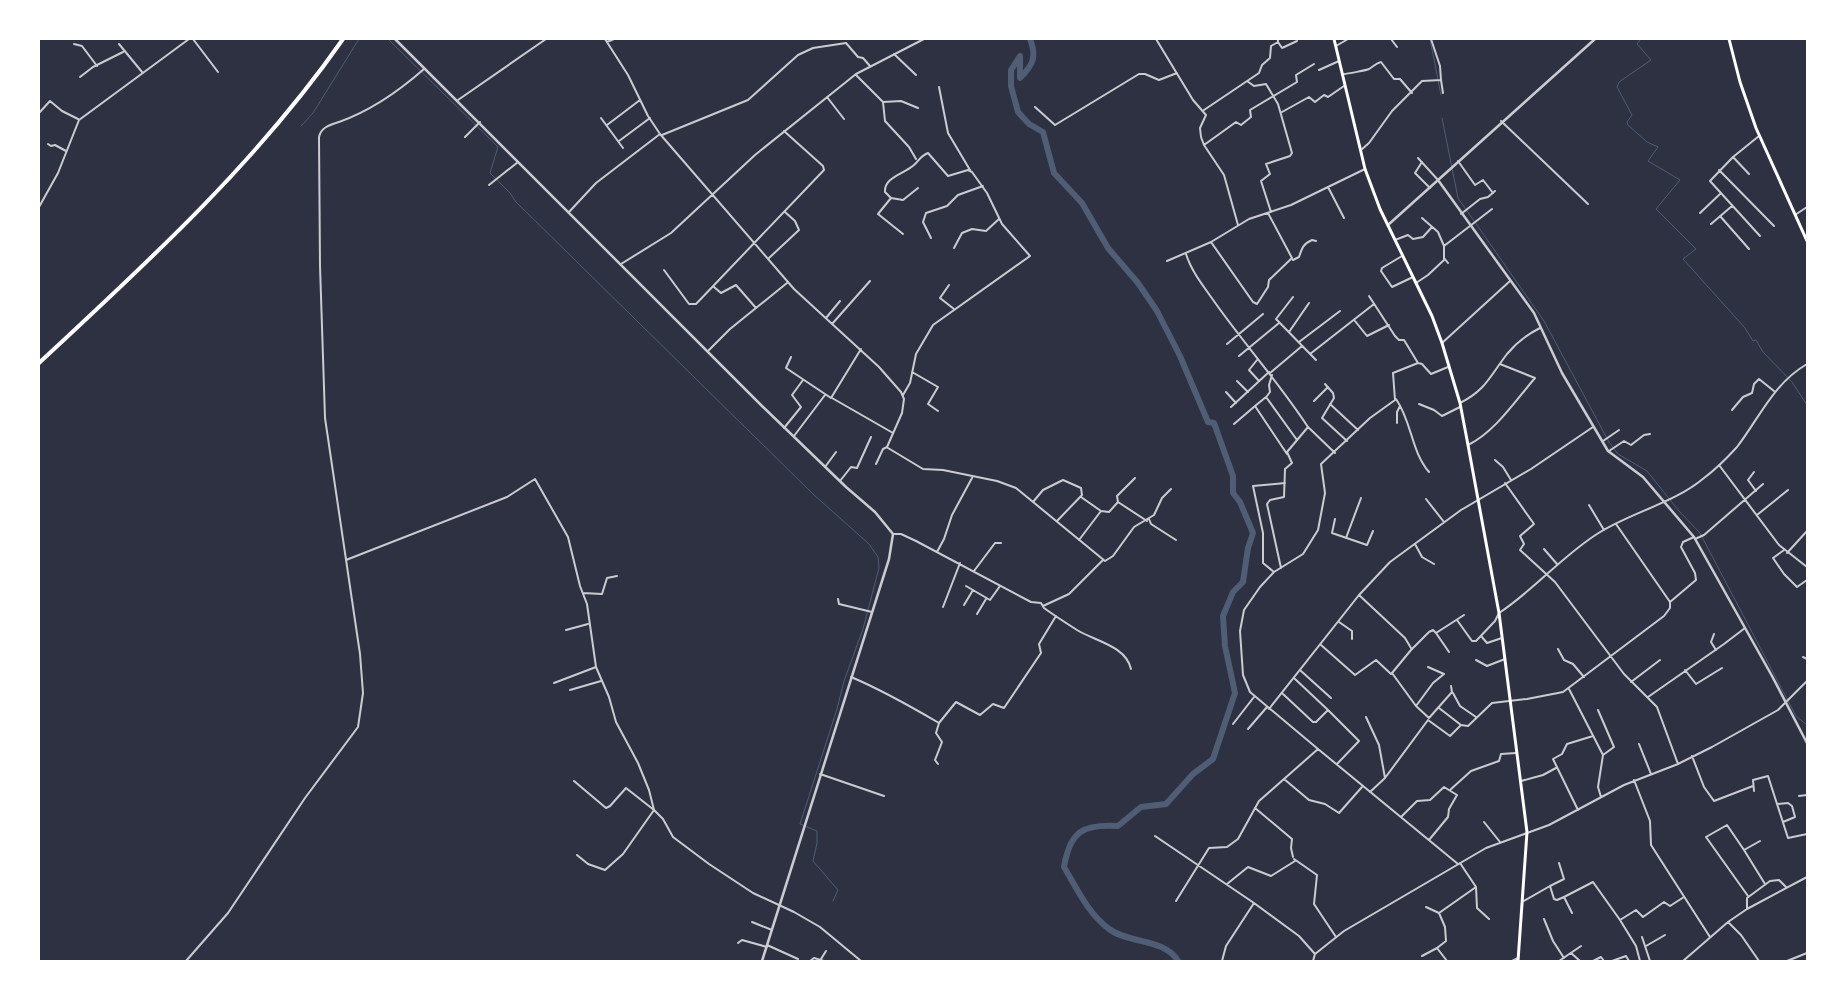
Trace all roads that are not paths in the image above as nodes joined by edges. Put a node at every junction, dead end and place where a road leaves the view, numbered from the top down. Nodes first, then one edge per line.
1 (188, 39) edge
2 (193, 39) edge
3 (344, 39) edge
4 (395, 39) edge
5 (546, 39) edge
6 (605, 39) edge
7 (614, 39) edge
8 (914, 39) edge
9 (924, 39) edge
10 (1156, 39) edge
11 (1334, 39) edge
12 (1348, 39) edge
13 (1391, 39) edge
14 (1431, 39) edge
15 (1595, 39) edge
16 (1728, 39) edge
17 (1278, 40) edge
18 (1297, 41) dead end
19 (607, 42) junction
20 (914, 42) junction
21 (74, 44) dead end
22 (119, 44) dead end
23 (1336, 46) junction
24 (1397, 47) dead end
25 (123, 52) junction
26 (894, 54) junction
27 (1338, 61) junction
28 (1314, 64) dead end
29 (97, 66) junction
30 (870, 66) junction
31 (423, 70) junction
32 (1319, 70) dead end
33 (142, 72) junction
34 (218, 72) dead end
35 (856, 74) junction
36 (1177, 74) junction
37 (1342, 74) junction
38 (916, 75) dead end
39 (80, 77) dead end
40 (1247, 81) junction
41 (1439, 81) junction
42 (1344, 86) junction
43 (940, 87) dead end
44 (1412, 93) junction
45 (1443, 93) dead end
46 (1274, 96) junction
47 (827, 97) junction
48 (458, 100) junction
49 (640, 100) junction
50 (883, 102) junction
51 (1035, 106) dead end
52 (918, 108) dead end
53 (1203, 111) junction
54 (39, 112) edge
55 (1281, 113) junction
56 (601, 118) dead end
57 (650, 118) junction
58 (844, 119) dead end
59 (79, 120) junction
60 (480, 122) junction
61 (1501, 122) junction
62 (606, 125) junction
63 (784, 131) junction
64 (661, 135) junction
65 (1759, 136) junction
66 (465, 138) dead end
67 (618, 141) junction
68 (48, 144) dead end
69 (1204, 145) junction
70 (623, 148) dead end
71 (1360, 150) junction
72 (66, 151) junction
73 (1733, 157) junction
74 (1418, 158) dead end
75 (916, 159) junction
76 (1458, 161) junction
77 (518, 162) junction
78 (1422, 162) junction
79 (970, 170) junction
80 (1365, 170) junction
81 (1720, 170) junction
82 (1749, 174) dead end
83 (1438, 180) junction
84 (489, 185) dead end
85 (983, 186) junction
86 (1328, 187) junction
87 (918, 188) dead end
88 (1430, 188) junction
89 (713, 193) junction
90 (1720, 194) junction
91 (891, 198) junction
92 (1588, 204) dead end
93 (39, 206) edge
94 (1732, 206) junction
95 (1807, 206) edge
96 (1492, 209) dead end
97 (569, 212) junction
98 (785, 212) junction
99 (1269, 213) junction
100 (1700, 213) dead end
101 (1461, 214) junction
102 (1795, 215) junction
103 (1720, 216) junction
104 (1344, 218) dead end
105 (1422, 218) dead end
106 (999, 219) junction
107 (1711, 224) dead end
108 (1388, 225) junction
109 (1472, 225) junction
110 (1238, 226) junction
111 (1774, 226) dead end
112 (1432, 227) junction
113 (1412, 232) dead end
114 (903, 234) dead end
115 (1408, 235) junction
116 (1760, 236) dead end
117 (931, 238) dead end
118 (1395, 240) junction
119 (1316, 241) dead end
120 (1211, 242) junction
121 (1807, 242) edge
122 (756, 243) junction
123 (1444, 246) junction
124 (954, 248) dead end
125 (1748, 249) dead end
126 (1186, 254) junction
127 (1402, 256) junction
128 (769, 258) junction
129 (1444, 258) junction
130 (1166, 260) dead end
131 (1292, 260) junction
132 (1448, 263) dead end
133 (621, 264) junction
134 (664, 270) dead end
135 (1413, 277) junction
136 (870, 281) dead end
137 (1510, 281) junction
138 (788, 282) junction
139 (1416, 283) junction
140 (949, 285) dead end
141 (714, 286) junction
142 (1369, 296) dead end
143 (1293, 297) dead end
144 (840, 301) dead end
145 (1309, 304) dead end
146 (1374, 304) junction
147 (756, 308) junction
148 (954, 309) junction
149 (1340, 311) dead end
150 (1263, 314) dead end
151 (826, 318) junction
152 (1355, 321) junction
153 (1279, 322) junction
154 (832, 324) junction
155 (1388, 325) junction
156 (1541, 327) junction
157 (1289, 332) junction
158 (1238, 335) junction
159 (1299, 342) junction
160 (1442, 343) junction
161 (1227, 344) dead end
162 (1302, 346) junction
163 (1249, 347) junction
164 (861, 349) junction
165 (708, 351) junction
166 (1310, 354) junction
167 (1239, 356) dead end
168 (791, 357) dead end
169 (1258, 360) junction
170 (1316, 360) dead end
171 (39, 363) edge
172 (1418, 363) junction
173 (1500, 364) junction
174 (1807, 364) edge
175 (1450, 366) junction
176 (912, 372) junction
177 (1270, 374) junction
178 (804, 380) junction
179 (1259, 380) junction
180 (1237, 381) dead end
181 (1325, 384) dead end
182 (1328, 387) junction
183 (1226, 392) dead end
184 (1248, 392) junction
185 (1774, 392) junction
186 (825, 394) junction
187 (903, 396) junction
188 (1266, 397) junction
189 (831, 398) junction
190 (1396, 399) junction
191 (1314, 400) dead end
192 (1236, 402) junction
193 (1330, 404) junction
194 (1419, 404) dead end
195 (1460, 405) junction
196 (1255, 406) junction
197 (1400, 406) junction
198 (1231, 407) dead end
199 (1732, 410) dead end
200 (938, 411) dead end
201 (1397, 423) dead end
202 (1234, 424) dead end
203 (1593, 427) junction
204 (784, 428) junction
205 (1308, 428) junction
206 (1358, 430) junction
207 (1619, 430) dead end
208 (893, 433) junction
209 (1650, 434) dead end
210 (794, 436) junction
211 (871, 437) dead end
212 (1297, 440) junction
213 (1605, 440) junction
214 (1347, 441) junction
215 (1468, 445) junction
216 (887, 447) junction
217 (1608, 451) junction
218 (836, 452) dead end
219 (1335, 453) junction
220 (1287, 454) junction
221 (1495, 460) dead end
222 (876, 464) dead end
223 (1719, 465) junction
224 (825, 467) junction
225 (1430, 472) dead end
226 (1754, 472) dead end
227 (972, 477) junction
228 (1135, 478) dead end
229 (1511, 480) junction
230 (840, 481) junction
231 (1251, 482) dead end
232 (1285, 483) junction
233 (1505, 484) junction
234 (1764, 484) dead end
235 (1252, 486) junction
236 (1171, 489) dead end
237 (1788, 490) dead end
238 (1756, 491) junction
239 (1080, 496) junction
240 (1361, 498) dead end
241 (1426, 499) dead end
242 (1478, 499) junction
243 (1745, 500) junction
244 (1667, 501) junction
245 (1033, 502) junction
246 (1118, 502) junction
247 (1589, 505) dead end
248 (1101, 511) junction
249 (1757, 515) junction
250 (1335, 518) dead end
251 (1148, 520) junction
252 (1057, 521) junction
253 (1444, 522) junction
254 (1616, 524) junction
255 (1604, 530) junction
256 (1373, 531) dead end
257 (1807, 531) edge
258 (892, 534) junction
259 (1346, 538) junction
260 (1694, 538) junction
261 (1079, 540) junction
262 (1176, 540) dead end
263 (1001, 543) dead end
264 (1415, 544) junction
265 (1544, 549) dead end
266 (1784, 550) junction
267 (937, 552) junction
268 (1787, 553) junction
269 (346, 560) junction
270 (1103, 560) junction
271 (960, 563) junction
272 (1434, 564) dead end
273 (1558, 565) junction
274 (1807, 567) edge
275 (1281, 568) junction
276 (974, 570) junction
277 (1274, 572) junction
278 (1547, 574) junction
279 (617, 576) dead end
280 (1807, 580) edge
281 (966, 586) dead end
282 (1000, 586) junction
283 (973, 590) junction
284 (583, 593) junction
285 (1359, 595) junction
286 (987, 598) junction
287 (838, 599) dead end
288 (1670, 602) junction
289 (964, 604) dead end
290 (1043, 606) junction
291 (943, 607) dead end
292 (870, 611) junction
293 (1500, 613) junction
294 (978, 614) dead end
295 (1464, 615) dead end
296 (1056, 616) junction
297 (1457, 620) junction
298 (1339, 622) junction
299 (589, 624) junction
300 (1745, 628) junction
301 (566, 630) dead end
302 (1436, 634) junction
303 (1714, 634) dead end
304 (1481, 636) junction
305 (1502, 638) junction
306 (1352, 639) dead end
307 (1321, 645) junction
308 (1558, 649) dead end
309 (1411, 650) junction
310 (1716, 650) junction
311 (1449, 652) dead end
312 (1611, 655) junction
313 (1803, 658) dead end
314 (1807, 659) edge
315 (1476, 660) dead end
316 (1505, 660) junction
317 (1660, 660) dead end
318 (596, 667) junction
319 (1428, 667) dead end
320 (1722, 668) dead end
321 (1131, 669) dead end
322 (1685, 670) junction
323 (1301, 671) junction
324 (1392, 675) junction
325 (1584, 676) junction
326 (851, 677) junction
327 (1295, 679) junction
328 (601, 681) junction
329 (1807, 681) edge
330 (1631, 682) junction
331 (554, 683) dead end
332 (1451, 686) dead end
333 (1568, 689) junction
334 (570, 690) dead end
335 (1452, 692) junction
336 (1282, 694) junction
337 (1648, 697) junction
338 (1254, 698) junction
339 (1332, 698) dead end
340 (1511, 701) junction
341 (1786, 704) junction
342 (1416, 706) junction
343 (1268, 708) junction
344 (1438, 708) junction
345 (1328, 710) junction
346 (1598, 710) dead end
347 (1366, 717) dead end
348 (1476, 717) junction
349 (1429, 719) junction
350 (938, 723) junction
351 (1233, 724) dead end
352 (1461, 725) junction
353 (1248, 729) dead end
354 (1592, 736) junction
355 (1807, 743) edge
356 (1639, 744) dead end
357 (1318, 749) junction
358 (1517, 753) junction
359 (1603, 755) junction
360 (1692, 756) junction
361 (938, 764) dead end
362 (1337, 764) junction
363 (1678, 764) junction
364 (1556, 768) junction
365 (820, 774) junction
366 (1651, 774) junction
367 (1385, 778) junction
368 (1284, 779) junction
369 (574, 780) dead end
370 (1634, 780) junction
371 (1521, 781) junction
372 (1362, 786) junction
373 (1753, 786) junction
374 (1450, 790) junction
375 (1754, 790) dead end
376 (1370, 792) junction
377 (1807, 795) edge
378 (884, 796) dead end
379 (1800, 796) dead end
380 (1601, 797) junction
381 (1777, 804) junction
382 (1254, 808) junction
383 (654, 810) junction
384 (1578, 810) junction
385 (1401, 817) junction
386 (1484, 822) dead end
387 (1782, 822) junction
388 (1527, 832) junction
389 (1807, 834) edge
390 (1155, 836) dead end
391 (1428, 840) junction
392 (1760, 841) dead end
393 (1500, 842) junction
394 (1744, 850) junction
395 (577, 856) dead end
396 (1294, 859) junction
397 (1559, 863) dead end
398 (1459, 864) junction
399 (1199, 865) junction
400 (1807, 877) edge
401 (1227, 884) junction
402 (1766, 884) junction
403 (1550, 886) junction
404 (1476, 887) junction
405 (1786, 887) junction
406 (1684, 896) junction
407 (1748, 896) junction
408 (1564, 897) junction
409 (1176, 901) dead end
410 (1522, 902) junction
411 (1254, 903) junction
412 (779, 906) junction
413 (1426, 907) dead end
414 (1747, 909) junction
415 (1439, 913) junction
416 (1572, 913) dead end
417 (1489, 919) dead end
418 (1544, 919) dead end
419 (1620, 920) junction
420 (752, 922) dead end
421 (1728, 922) junction
422 (772, 930) junction
423 (1665, 935) dead end
424 (1336, 937) junction
425 (1642, 937) dead end
426 (1710, 937) junction
427 (738, 944) dead end
428 (767, 946) junction
429 (1581, 946) dead end
430 (1646, 946) junction
431 (1437, 948) junction
432 (826, 951) dead end
433 (1571, 953) junction
434 (1807, 953) edge
435 (1316, 954) junction
436 (1422, 956) dead end
437 (1564, 958) junction
438 (798, 959) dead end
439 (820, 959) junction
440 (1518, 960) edge
441 (186, 961) edge
442 (762, 961) edge
443 (810, 961) edge
444 (824, 961) edge
445 (861, 961) edge
446 (1222, 961) edge
447 (1313, 961) edge
448 (1447, 961) edge
449 (1512, 961) edge
450 (1559, 961) edge
451 (1580, 961) edge
452 (1593, 961) edge
453 (1604, 961) edge
454 (1612, 961) edge
455 (1629, 961) edge
456 (1640, 961) edge
457 (1650, 961) edge
458 (1683, 961) edge
459 (1759, 961) edge
460 (1787, 961) edge

1 - 33 street
2 - 34 street
3 - 171 highway
4 - 31 street
5 - 48 street
6 - 19 street
7 - 19 street
8 - 20 street
9 - 20 street
10 - 36 street
11 - 23 main road
12 - 23 street
13 - 24 street
14 - 41 street
15 - 61 street
16 - 65 main road
17 - 18 street
17 - 40 street
19 - 49 street
20 - 26 street
21 - 29 street
22 - 25 street
23 - 27 main road
25 - 29 street
25 - 33 street
26 - 30 street
26 - 38 street
27 - 32 street
27 - 37 main road
28 - 46 street
29 - 39 street
30 - 35 street
30 - 64 street
31 - 48 street
31 - 269 street
33 - 59 street
35 - 47 street
35 - 50 street
36 - 51 street
36 - 53 street
37 - 42 main road
37 - 44 street
40 - 46 street
40 - 53 street
41 - 44 street
41 - 45 street
42 - 55 street
42 - 71 main road
43 - 79 street
44 - 71 street
46 - 55 street
46 - 69 street
47 - 58 street
47 - 63 street
48 - 60 street
49 - 57 street
49 - 62 street
50 - 52 street
50 - 75 street
53 - 69 street
54 - 59 street
55 - 99 street
56 - 62 street
57 - 64 street
57 - 67 street
59 - 72 street
60 - 66 street
60 - 77 street
61 - 76 street
61 - 92 street
62 - 67 street
63 - 89 street
63 - 98 street
64 - 89 street
64 - 97 street
65 - 73 street
65 - 102 main road
67 - 70 street
68 - 72 street
69 - 110 street
71 - 80 main road
72 - 93 street
73 - 81 street
73 - 82 street
74 - 78 street
75 - 79 street
75 - 91 street
76 - 83 street
76 - 101 street
77 - 84 street
77 - 97 street
78 - 83 street
78 - 88 street
79 - 85 street
80 - 86 street
80 - 108 main road
81 - 90 street
81 - 111 street
83 - 88 street
83 - 101 street
85 - 106 street
85 - 117 street
86 - 99 street
86 - 104 street
87 - 91 street
88 - 108 street
89 - 122 street
89 - 133 street
90 - 94 street
90 - 100 street
91 - 114 street
94 - 103 street
94 - 116 street
95 - 102 street
96 - 109 street
97 - 133 street
98 - 122 street
98 - 128 street
99 - 110 street
99 - 131 street
101 - 109 street
102 - 121 main road
103 - 107 street
103 - 125 street
105 - 112 street
106 - 124 street
106 - 148 street
108 - 118 main road
109 - 123 street
109 - 137 street
110 - 120 street
112 - 115 street
112 - 123 street
113 - 115 street
115 - 118 street
118 - 127 main road
119 - 131 street
120 - 126 street
120 - 131 street
122 - 128 street
122 - 141 street
123 - 129 street
126 - 130 street
126 - 158 street
127 - 135 main road
127 - 135 street
128 - 138 street
129 - 132 street
129 - 139 street
133 - 165 street
134 - 141 street
135 - 139 main road
136 - 154 street
137 - 156 street
137 - 160 street
138 - 147 street
138 - 151 street
139 - 160 main road
140 - 148 street
141 - 147 street
142 - 146 street
143 - 153 street
144 - 151 street
145 - 157 street
146 - 152 street
146 - 155 street
147 - 165 street
148 - 176 street
149 - 159 street
150 - 158 street
151 - 154 street
152 - 155 street
152 - 166 street
153 - 157 street
153 - 163 street
154 - 164 street
155 - 172 street
156 - 173 street
156 - 203 street
157 - 159 street
158 - 161 street
158 - 163 street
159 - 162 street
160 - 175 main road
162 - 166 street
162 - 177 street
163 - 167 street
163 - 169 street
164 - 187 street
164 - 189 street
165 - 204 street
166 - 170 street
168 - 178 street
169 - 177 street
169 - 179 street
172 - 175 street
172 - 190 street
173 - 195 street
173 - 215 street
174 - 185 street
175 - 195 main road
176 - 187 street
176 - 200 street
177 - 179 street
177 - 188 street
177 - 205 street
178 - 186 street
178 - 204 street
179 - 184 street
180 - 184 street
181 - 182 street
182 - 191 street
182 - 193 street
183 - 192 street
184 - 192 street
185 - 199 street
185 - 223 street
186 - 189 street
186 - 210 street
187 - 208 street
188 - 196 street
188 - 212 street
189 - 208 street
190 - 197 street
190 - 206 street
192 - 198 street
193 - 206 street
193 - 214 street
194 - 195 street
195 - 215 main road
196 - 202 street
196 - 220 street
197 - 201 street
197 - 225 street
203 - 213 street
203 - 229 street
204 - 210 street
205 - 212 street
205 - 219 street
206 - 214 street
207 - 213 street
208 - 216 street
209 - 217 street
210 - 224 street
211 - 230 street
212 - 220 street
213 - 217 street
214 - 219 street
215 - 242 main road
216 - 222 street
216 - 227 street
217 - 244 street
218 - 224 street
219 - 275 street
220 - 232 street
221 - 229 street
223 - 243 street
223 - 244 street
224 - 230 street
226 - 238 street
227 - 245 street
227 - 267 street
228 - 246 street
229 - 233 street
230 - 258 street
231 - 235 street
232 - 235 street
232 - 275 street
233 - 242 street
233 - 278 street
234 - 238 street
235 - 277 street
236 - 251 street
237 - 249 street
238 - 243 street
239 - 245 street
239 - 248 street
239 - 252 street
240 - 259 street
241 - 253 street
242 - 253 street
242 - 293 main road
243 - 249 street
243 - 260 street
244 - 254 street
244 - 260 street
245 - 252 street
246 - 248 street
246 - 251 street
247 - 255 street
248 - 261 street
249 - 266 street
250 - 259 street
251 - 262 street
251 - 270 street
252 - 261 street
253 - 264 street
254 - 255 street
254 - 288 street
255 - 273 street
256 - 259 street
257 - 268 street
258 - 267 street
258 - 292 street
260 - 288 street
260 - 300 street
261 - 270 street
263 - 276 street
264 - 272 street
264 - 285 street
265 - 273 street
266 - 268 street
266 - 280 street
267 - 271 street
268 - 274 street
269 - 284 street
269 - 441 street
270 - 290 street
271 - 276 street
271 - 291 street
273 - 278 street
275 - 277 street
276 - 282 street
277 - 338 street
278 - 293 street
278 - 312 street
279 - 284 street
281 - 283 street
282 - 286 street
282 - 290 street
283 - 286 street
283 - 289 street
284 - 299 street
285 - 298 street
285 - 309 street
286 - 294 street
287 - 292 street
288 - 312 street
290 - 296 street
292 - 326 street
293 - 304 street
293 - 305 main road
295 - 297 street
296 - 321 street
296 - 350 street
297 - 302 street
297 - 304 street
298 - 306 street
298 - 307 street
299 - 301 street
299 - 318 street
300 - 310 street
300 - 341 street
302 - 309 street
302 - 311 street
303 - 310 street
304 - 305 street
305 - 316 main road
307 - 323 street
307 - 324 street
308 - 325 street
309 - 324 street
310 - 322 street
312 - 325 street
312 - 330 street
313 - 314 street
315 - 316 street
316 - 340 main road
317 - 330 street
318 - 328 street
318 - 331 street
319 - 342 street
320 - 322 street
322 - 337 street
323 - 327 street
323 - 339 street
324 - 342 street
325 - 333 street
326 - 350 street
326 - 365 street
327 - 336 street
327 - 345 street
328 - 334 street
328 - 383 street
329 - 341 street
330 - 337 street
332 - 335 street
333 - 340 street
333 - 354 street
335 - 344 street
335 - 348 street
336 - 343 street
336 - 345 street
337 - 363 street
338 - 343 street
338 - 351 street
340 - 348 street
340 - 358 main road
341 - 355 street
341 - 360 street
342 - 349 street
343 - 353 street
343 - 357 street
344 - 349 street
344 - 352 street
345 - 362 street
346 - 359 street
347 - 367 street
348 - 352 street
349 - 352 street
349 - 367 street
350 - 361 street
354 - 359 street
354 - 364 street
356 - 366 street
357 - 362 street
357 - 368 street
358 - 371 main road
358 - 374 street
359 - 380 street
360 - 363 street
360 - 373 street
362 - 372 street
363 - 366 street
364 - 371 street
364 - 384 street
365 - 378 street
365 - 412 street
366 - 370 street
367 - 376 street
368 - 372 street
368 - 382 street
369 - 383 street
370 - 380 street
370 - 406 street
371 - 388 main road
372 - 376 street
373 - 375 street
373 - 381 street
374 - 385 street
374 - 391 street
376 - 385 street
377 - 379 street
380 - 384 street
381 - 387 street
381 - 387 street
382 - 396 street
382 - 399 street
383 - 395 street
383 - 412 street
384 - 388 street
385 - 391 street
386 - 393 street
387 - 389 street
388 - 393 street
388 - 410 main road
390 - 399 street
391 - 398 street
392 - 394 street
393 - 398 street
394 - 402 street
394 - 407 street
396 - 401 street
396 - 424 street
397 - 403 street
398 - 404 street
398 - 424 street
399 - 401 street
399 - 409 street
400 - 405 street
401 - 411 street
402 - 405 street
402 - 407 street
403 - 408 street
403 - 410 street
404 - 415 street
404 - 417 street
405 - 414 street
406 - 419 street
406 - 426 street
407 - 414 street
408 - 416 street
408 - 419 street
410 - 440 main road
411 - 435 street
411 - 446 street
412 - 422 street
412 - 445 street
413 - 415 street
414 - 421 street
415 - 431 street
418 - 437 street
419 - 456 street
420 - 422 street
421 - 426 street
421 - 459 street
422 - 428 street
423 - 430 street
424 - 435 street
425 - 430 street
426 - 458 street
427 - 428 street
428 - 438 street
428 - 442 street
429 - 433 street
430 - 457 street
431 - 436 street
431 - 448 street
432 - 439 street
433 - 437 street
433 - 451 street
434 - 460 street
435 - 447 street
437 - 450 street
439 - 443 street
439 - 444 street
440 - 449 street
452 - 453 street
454 - 455 street

